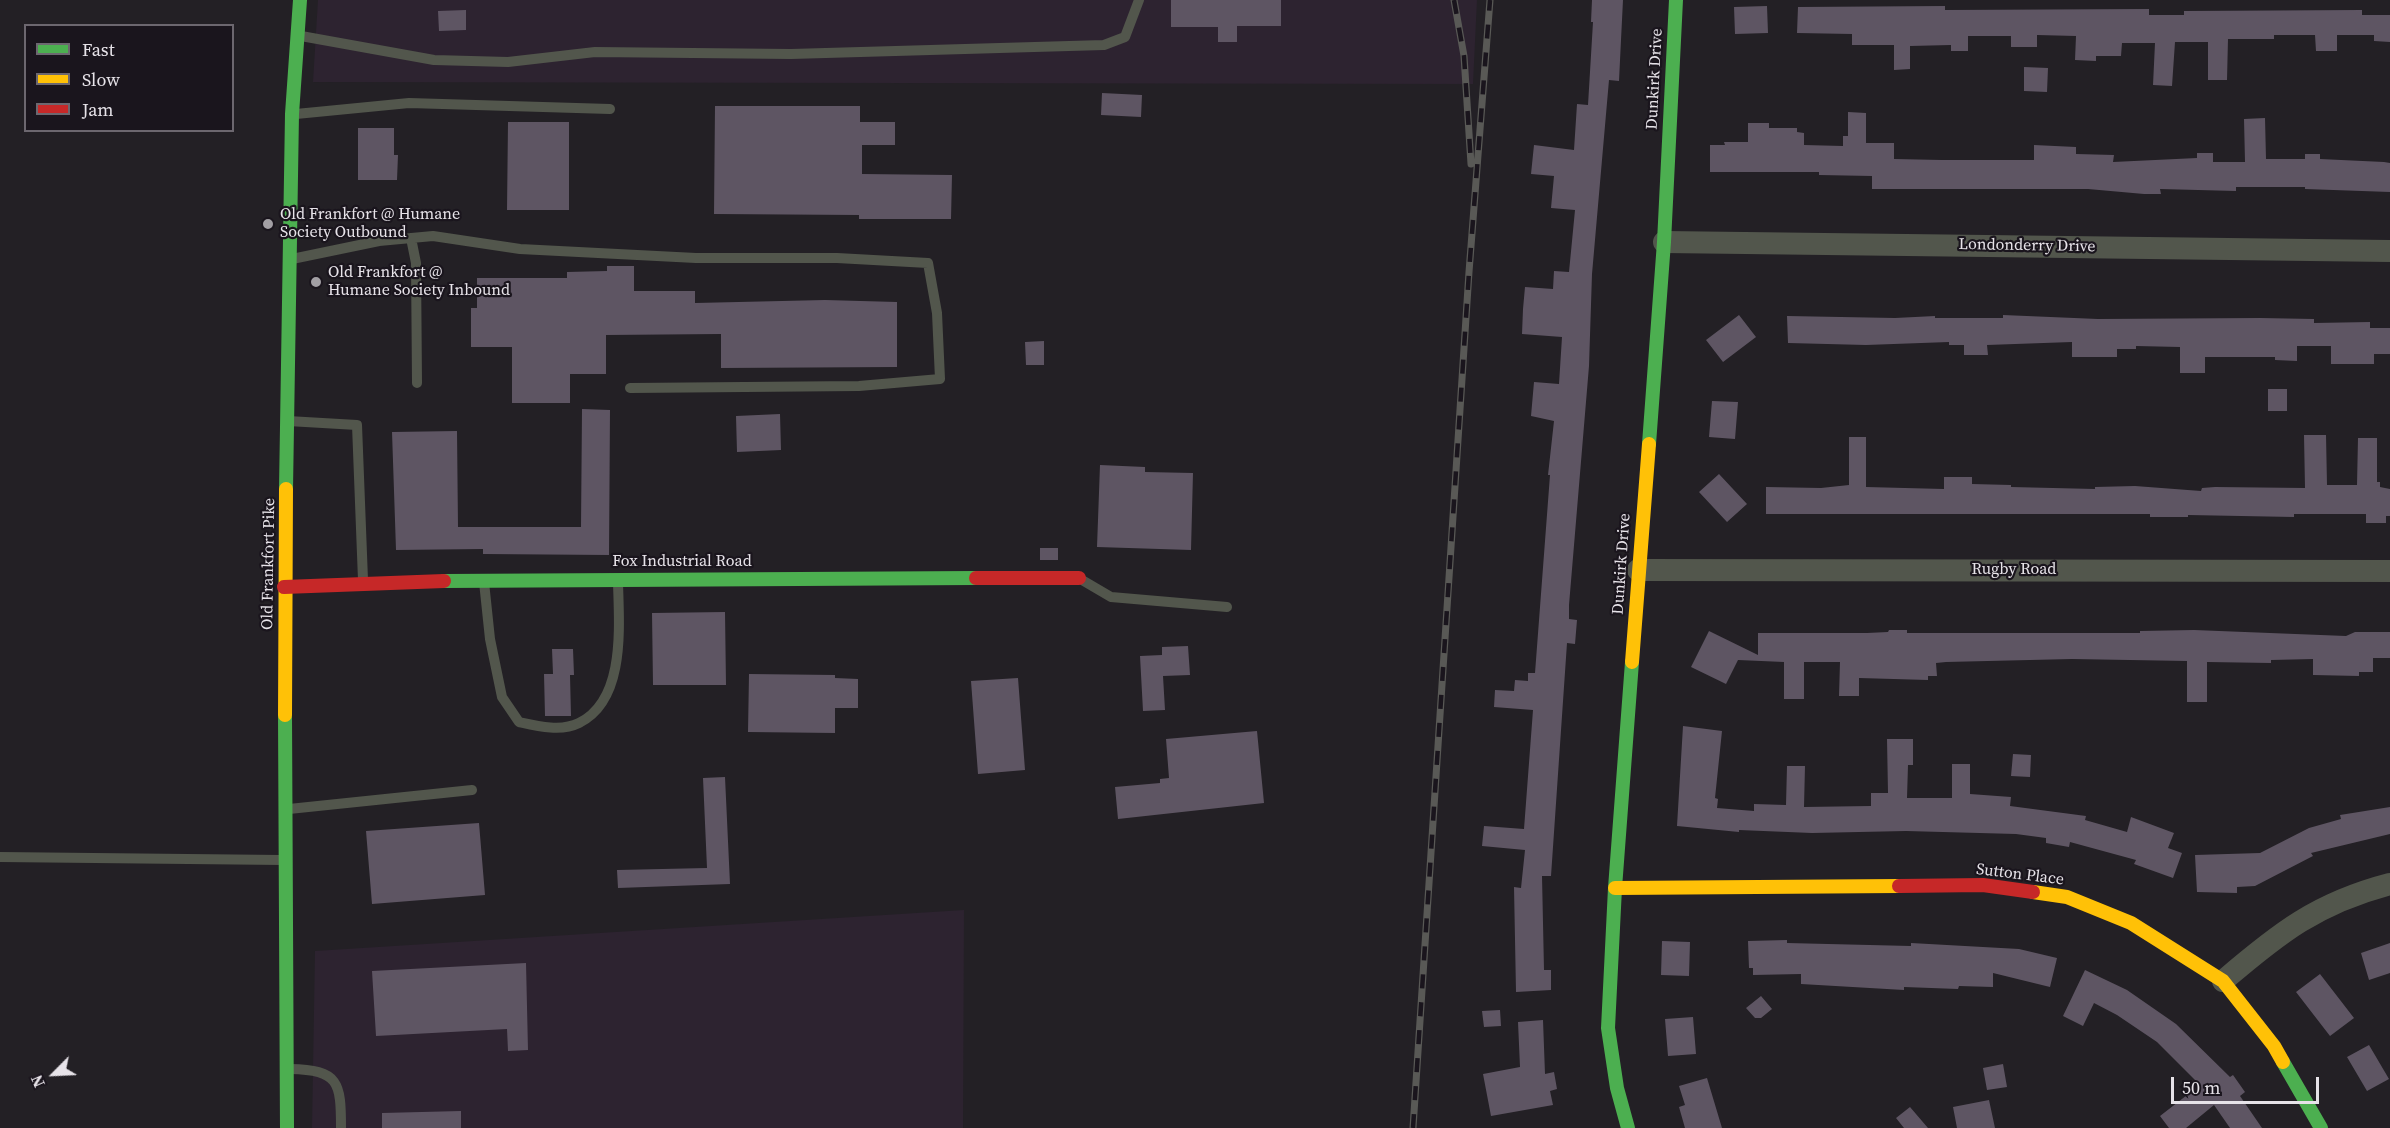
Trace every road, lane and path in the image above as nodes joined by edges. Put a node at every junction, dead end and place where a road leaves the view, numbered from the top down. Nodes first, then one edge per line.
1 (300, 0) edge
2 (1140, 0) edge
3 (1676, 0) edge
4 (298, 36) junction
5 (610, 109) dead end
6 (292, 114) junction
7 (411, 238) junction
8 (1664, 242) junction
9 (2390, 251) edge
10 (289, 259) junction
11 (417, 383) dead end
12 (630, 388) dead end
13 (288, 422) junction
14 (1638, 570) junction
15 (2390, 571) edge
16 (1079, 578) joint
17 (484, 579) junction
18 (617, 579) junction
19 (363, 583) junction
20 (284, 586) junction
21 (1227, 607) dead end
22 (472, 790) dead end
23 (285, 810) junction
24 (0, 857) edge
25 (286, 860) junction
26 (2390, 884) edge
27 (1615, 888) junction
28 (2223, 981) junction
29 (287, 1069) junction
30 (287, 1128) edge
31 (341, 1128) edge
32 (1628, 1128) edge
33 (2321, 1128) edge

1 - 4 street, Old Frankfort Pike
2 - 4 lane
3 - 8 street, Dunkirk Drive
4 - 6 street, Old Frankfort Pike
5 - 6 lane
6 - 10 street, Old Frankfort Pike
7 - 10 lane
7 - 11 lane
7 - 12 lane
8 - 9 street, Londonderry Drive
8 - 14 street, Dunkirk Drive
10 - 13 street, Old Frankfort Pike
13 - 19 lane
13 - 20 street, Old Frankfort Pike
14 - 15 street, Rugby Road
14 - 27 street, Dunkirk Drive
16 - 18 street, Fox Industrial Road
16 - 21 lane
17 - 18 street, Fox Industrial Road
17 - 18 lane
17 - 19 street, Fox Industrial Road
19 - 20 street, Fox Industrial Road
20 - 23 street, Old Frankfort Pike
22 - 23 lane
23 - 25 street, Old Frankfort Pike
24 - 25 lane
25 - 29 street, Old Frankfort Pike
26 - 28 street
27 - 28 street, Sutton Place
27 - 32 street, Dunkirk Drive
28 - 33 street, Sutton Place
29 - 30 street, Old Frankfort Pike
29 - 31 lane

